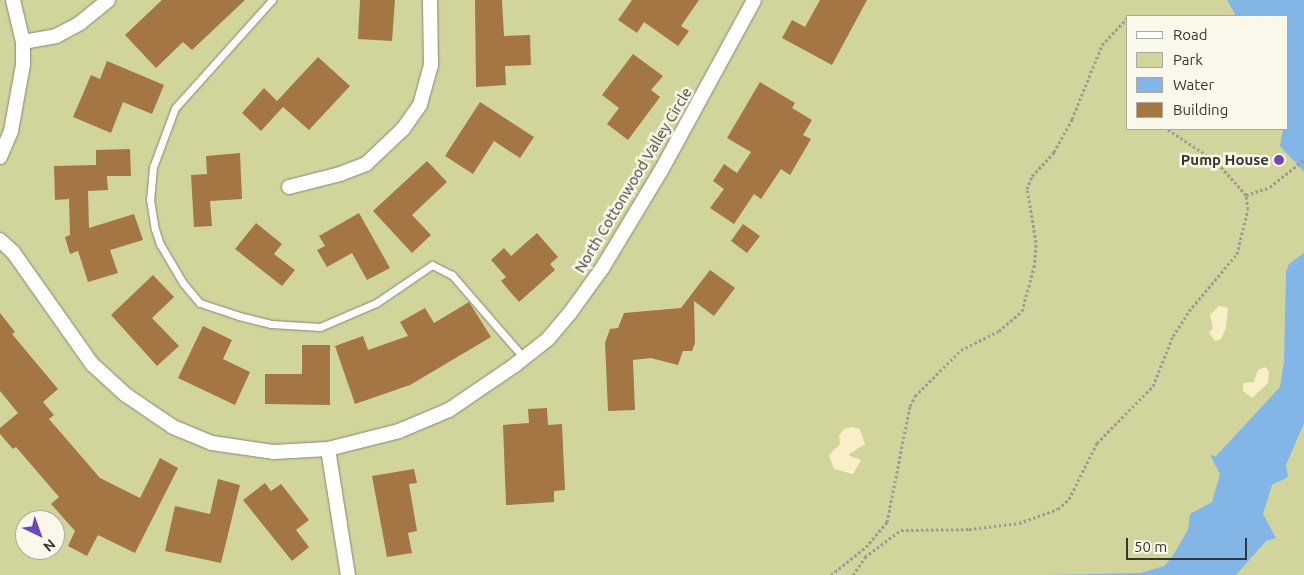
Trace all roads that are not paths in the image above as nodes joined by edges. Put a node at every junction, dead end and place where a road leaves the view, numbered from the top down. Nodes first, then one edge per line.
1 (13, 0) edge
2 (108, 0) edge
3 (272, 0) edge
4 (430, 0) edge
5 (754, 0) edge
6 (23, 42) junction
7 (0, 157) edge
8 (289, 187) dead end
9 (0, 240) edge
10 (524, 359) junction
11 (328, 450) junction
12 (348, 575) edge

1 - 6 street
2 - 6 street
3 - 10 lane
4 - 8 street
5 - 10 street, North Cottonwood Valley Circle
6 - 7 street
9 - 11 street, North Cottonwood Valley Circle
10 - 11 street, North Cottonwood Valley Circle
11 - 12 street

